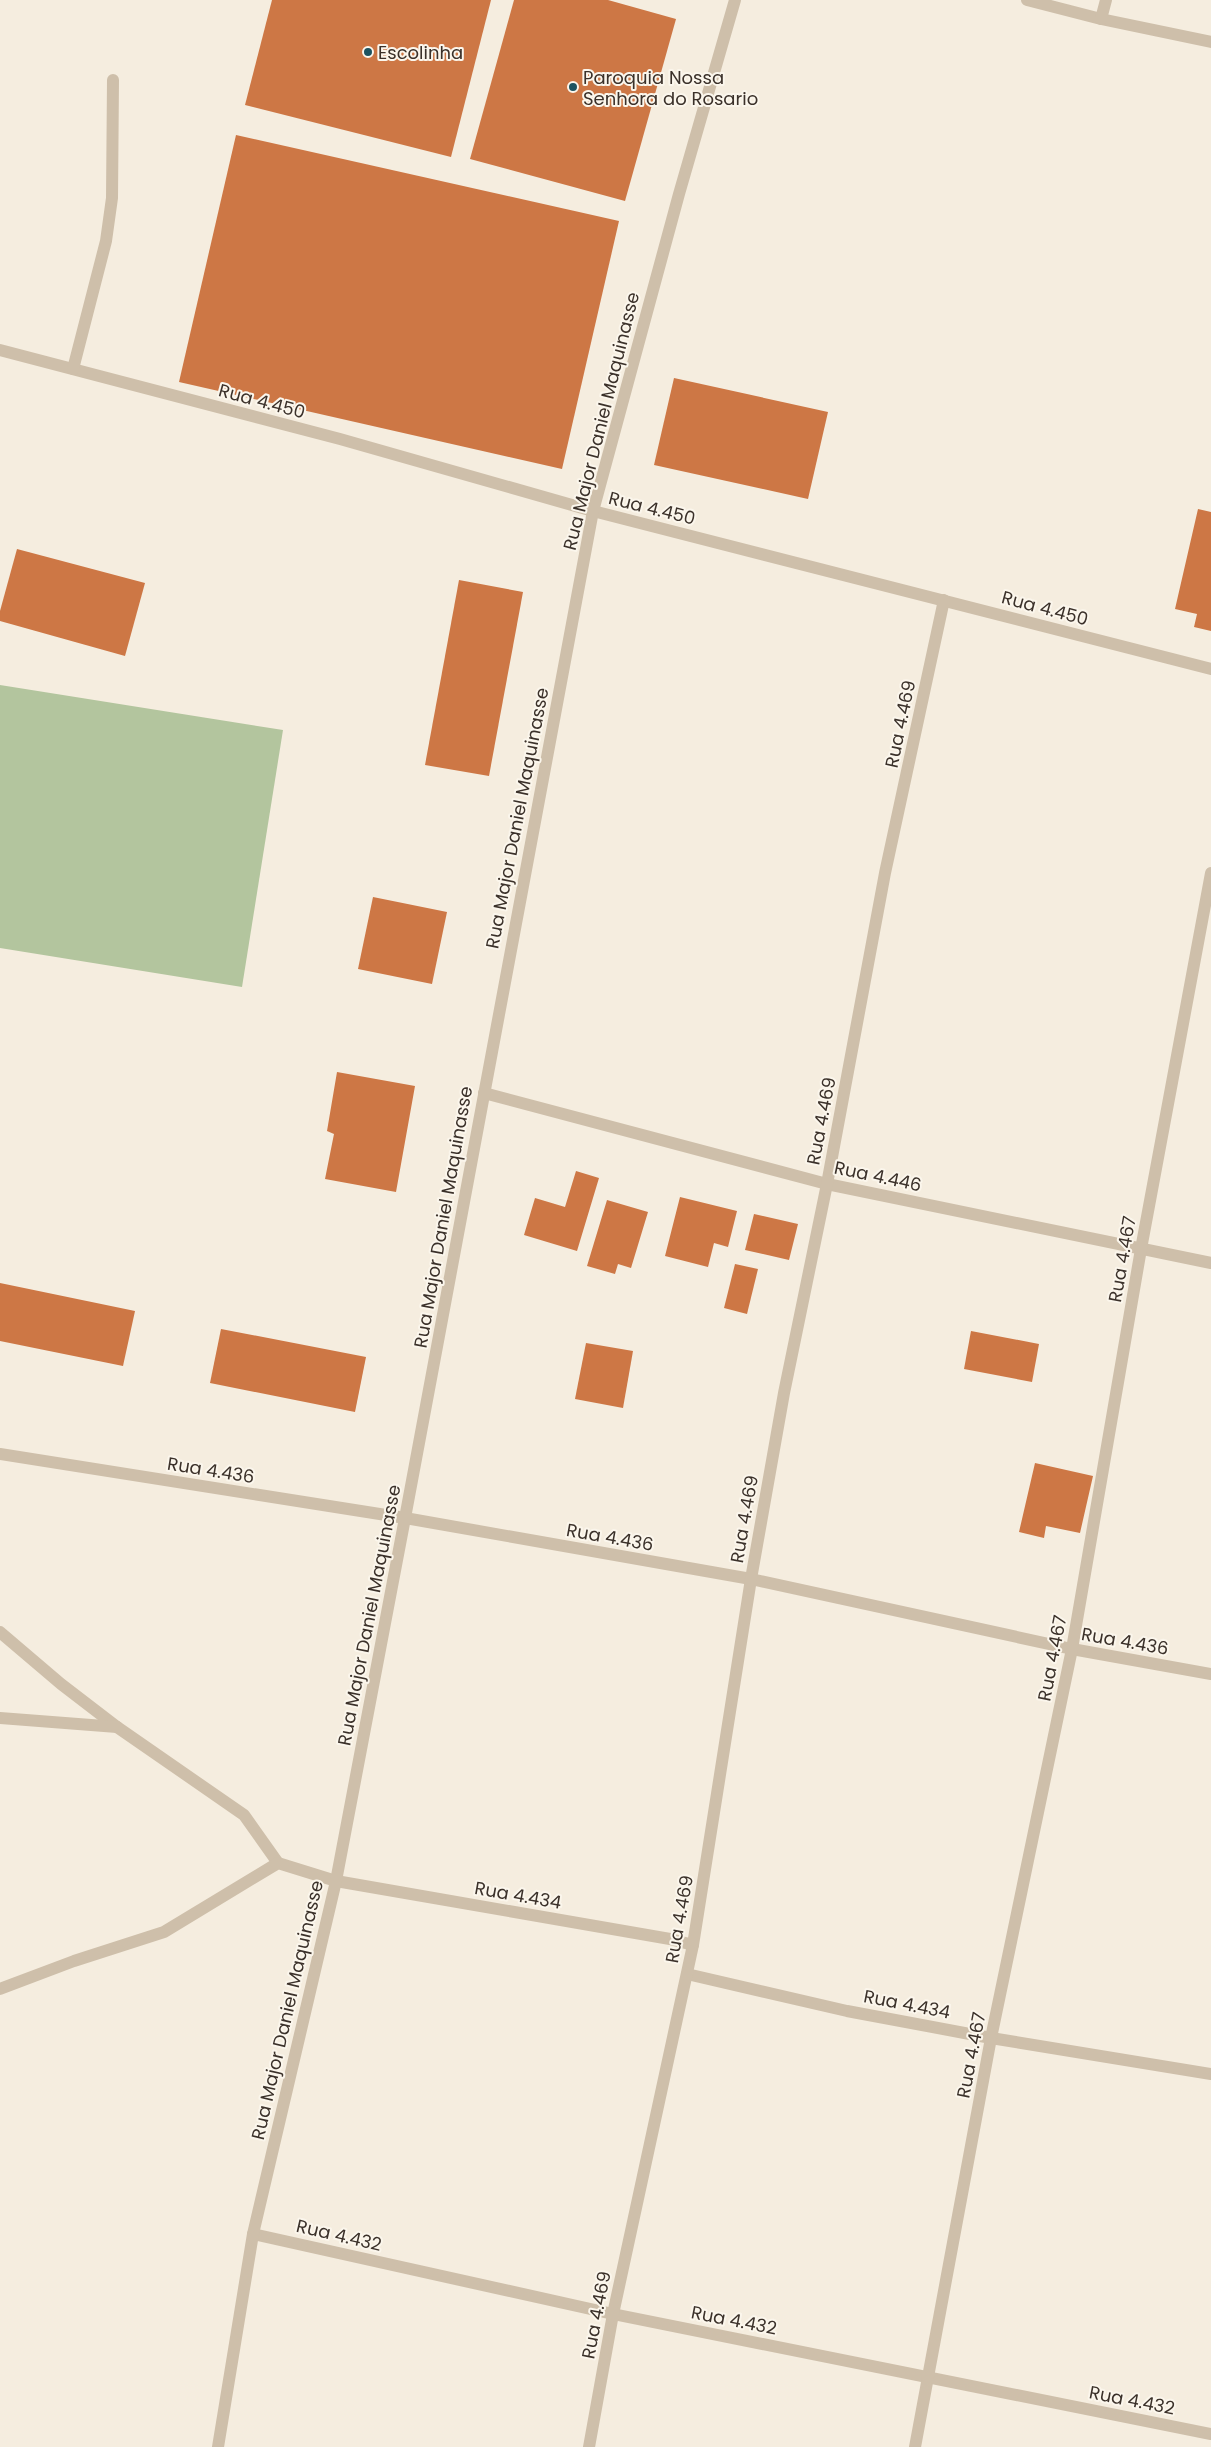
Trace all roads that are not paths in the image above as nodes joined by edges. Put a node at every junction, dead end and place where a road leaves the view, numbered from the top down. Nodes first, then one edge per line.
1 (735, 0) edge
2 (1027, 0) edge
3 (1106, 0) edge
4 (1101, 19) junction
5 (1211, 42) edge
6 (113, 80) dead end
7 (0, 350) edge
8 (73, 369) junction
9 (593, 511) junction
10 (944, 600) junction
11 (1211, 669) edge
12 (1211, 873) edge
13 (484, 1093) junction
14 (827, 1184) junction
15 (1141, 1249) junction
16 (1211, 1263) edge
17 (0, 1454) edge
18 (406, 1518) junction
19 (751, 1579) junction
20 (0, 1632) edge
21 (1072, 1649) junction
22 (1211, 1674) edge
23 (0, 1718) edge
24 (117, 1727) junction
25 (278, 1863) junction
26 (336, 1881) junction
27 (693, 1945) junction
28 (687, 1974) junction
29 (0, 1989) edge
30 (991, 2038) junction
31 (1211, 2074) edge
32 (253, 2234) junction
33 (613, 2314) junction
34 (928, 2377) junction
35 (1211, 2434) edge
36 (218, 2447) edge
37 (589, 2447) edge
38 (915, 2447) edge

1 - 9 street, Rua Major Daniel Maquinasse
2 - 4 street
3 - 4 street
4 - 5 street
6 - 8 street
7 - 8 street, Rua 4.450
8 - 9 street, Rua 4.450
9 - 10 street, Rua 4.450
9 - 13 street, Rua Major Daniel Maquinasse
10 - 11 street, Rua 4.450
10 - 14 street, Rua 4.469
12 - 15 street, Rua 4.467
13 - 14 street, Rua 4.446
13 - 18 street, Rua Major Daniel Maquinasse
14 - 15 street, Rua 4.446
14 - 19 street, Rua 4.469
15 - 16 street, Rua 4.446
15 - 21 street, Rua 4.467
17 - 18 street, Rua 4.436
18 - 19 street, Rua 4.436
18 - 26 street, Rua Major Daniel Maquinasse
19 - 21 street, Rua 4.436
19 - 27 street, Rua 4.469
20 - 24 street
21 - 22 street, Rua 4.436
21 - 30 street, Rua 4.467
23 - 24 street
24 - 25 street
25 - 26 street, Rua 4.434
25 - 29 street
26 - 27 street, Rua 4.434
26 - 32 street, Rua Major Daniel Maquinasse
27 - 28 street, Rua 4.469
28 - 30 street, Rua 4.434
28 - 33 street, Rua 4.469
30 - 31 street, Rua 4.434
30 - 34 street, Rua 4.467
32 - 33 street, Rua 4.432
32 - 36 street, Rua Major Daniel Maquinasse
33 - 34 street, Rua 4.432
33 - 37 street, Rua 4.469
34 - 35 street, Rua 4.432
34 - 38 street, Rua 4.467

